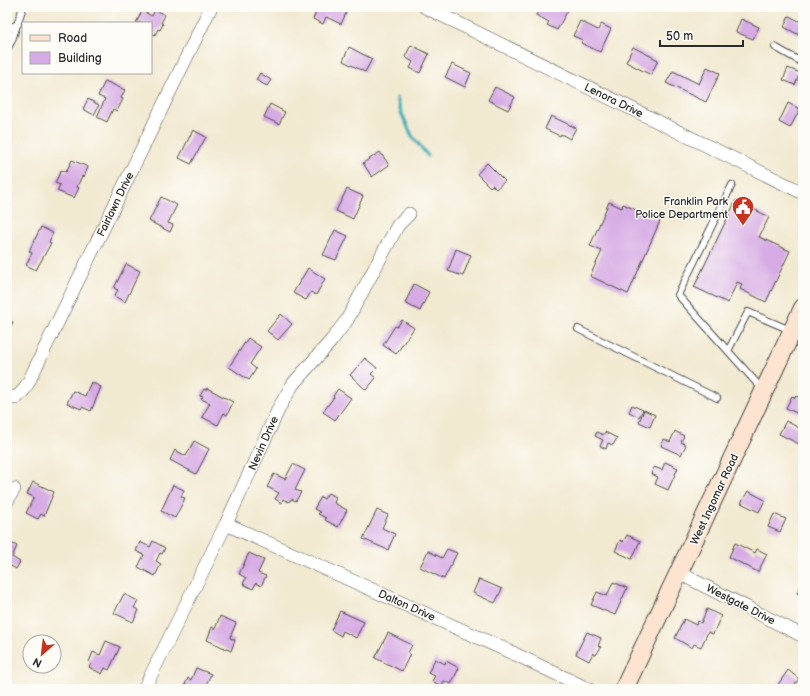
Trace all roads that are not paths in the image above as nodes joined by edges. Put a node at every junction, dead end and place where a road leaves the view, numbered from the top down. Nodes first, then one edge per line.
1 (23, 7) edge
2 (211, 7) edge
3 (425, 7) edge
4 (18, 24) junction
5 (7, 29) edge
6 (775, 47) dead end
7 (7, 50) edge
8 (803, 63) edge
9 (732, 185) dead end
10 (803, 193) edge
11 (409, 214) dead end
12 (803, 308) edge
13 (578, 329) dead end
14 (792, 332) junction
15 (728, 351) junction
16 (764, 392) junction
17 (12, 398) edge
18 (717, 398) dead end
19 (14, 489) dead end
20 (7, 501) edge
21 (226, 524) junction
22 (679, 573) junction
23 (803, 636) edge
24 (144, 689) edge
25 (588, 689) edge
26 (624, 689) edge

1 - 4 lane
2 - 17 street, Fairlawn Drive
3 - 10 street, Lenora Drive
4 - 5 lane
4 - 7 lane
6 - 8 lane
9 - 15 lane
11 - 21 street, Nevin Drive
12 - 14 street, West Ingomar Road
13 - 18 lane
14 - 15 lane
14 - 16 street, West Ingomar Road
15 - 16 lane
16 - 22 street, West Ingomar Road
19 - 20 street
21 - 24 street, Nevin Drive
21 - 25 street, Dalton Drive
22 - 23 street, Westgate Drive
22 - 26 street, West Ingomar Road

